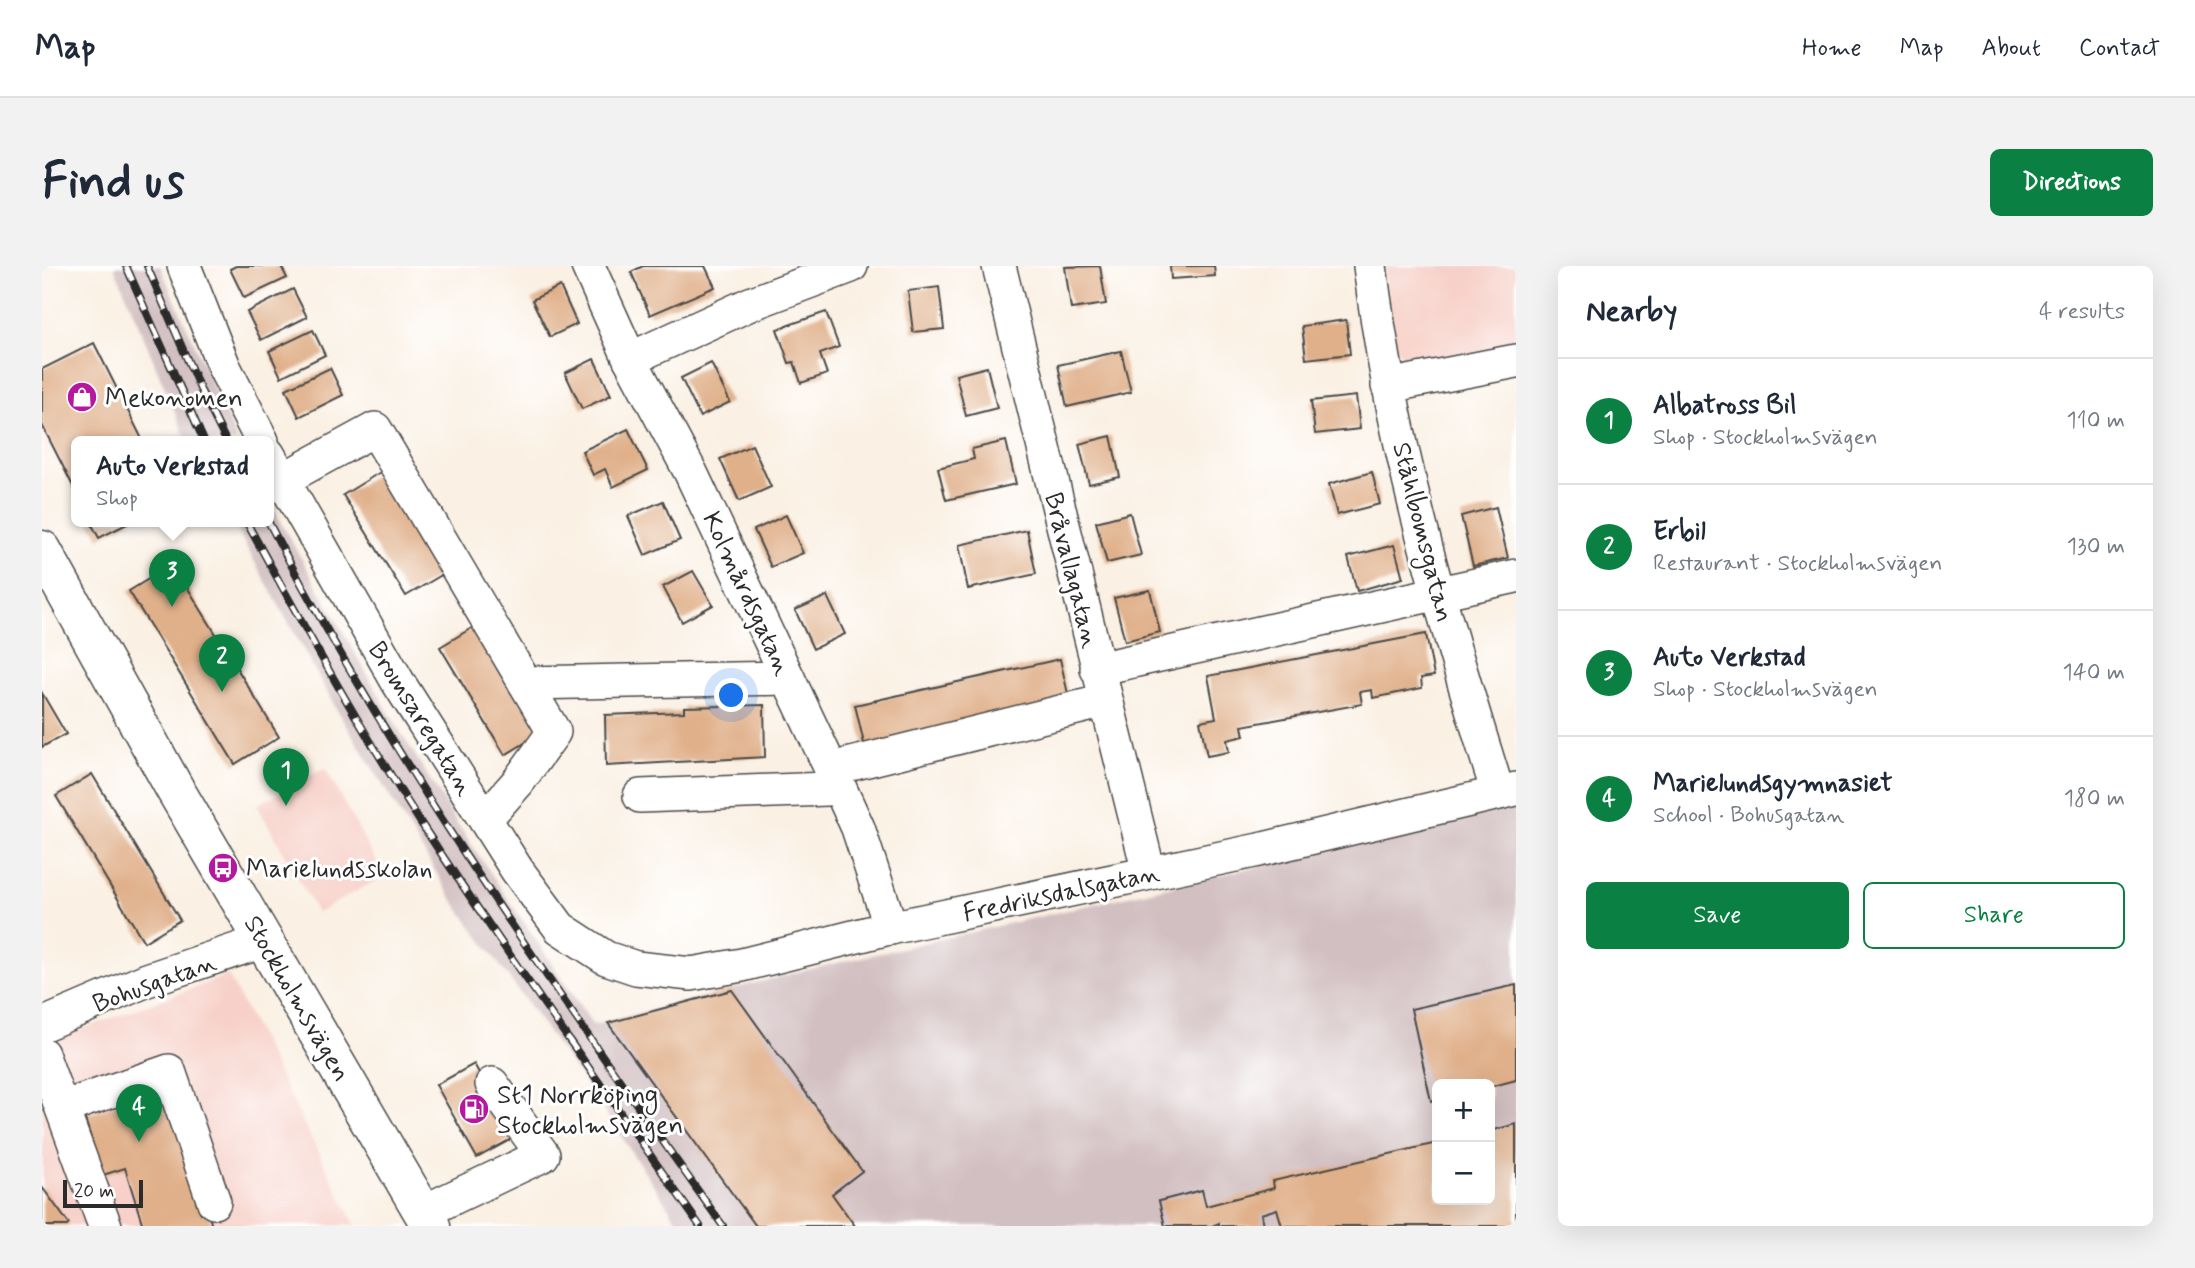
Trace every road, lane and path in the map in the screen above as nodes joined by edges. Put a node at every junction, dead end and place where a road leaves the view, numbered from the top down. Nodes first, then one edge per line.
1 (184, 266) edge
2 (588, 266) edge
3 (851, 266) edge
4 (999, 266) edge
5 (1370, 266) edge
6 (630, 359) junction
7 (1516, 361) edge
8 (1388, 386) junction
9 (259, 436) edge
10 (275, 467) edge
11 (42, 550) edge
12 (1516, 576) edge
13 (1438, 592) junction
14 (1097, 669) junction
15 (788, 678) junction
16 (525, 682) junction
17 (1105, 701) junction
18 (835, 777) junction
19 (1507, 791) edge
20 (640, 796) dead end
21 (485, 819) junction
22 (1149, 873) junction
23 (891, 928) junction
24 (266, 940) junction
25 (606, 958) joint
26 (42, 1025) edge
27 (42, 1054) edge
28 (492, 1084) dead end
29 (62, 1108) junction
30 (214, 1202) dead end
31 (427, 1219) edge
32 (105, 1226) edge

1 - 9 street
2 - 6 street, Kolmårdsgatan
3 - 6 street
4 - 14 street, Bråvallagatan
5 - 8 street, Ståhlbomsgatan
6 - 15 street, Kolmårdsgatan
7 - 8 street
8 - 13 street, Ståhlbomsgatan
10 - 16 street
10 - 21 street, Bromsaregatan
11 - 24 main road, Stockholmsvägen
12 - 13 street
13 - 14 street
13 - 19 street, Ståhlbomsgatan
14 - 17 street, Bråvallagatan
15 - 16 street
15 - 18 street, Kolmårdsgatan
16 - 21 street
17 - 18 street
17 - 22 street, Bråvallagatan
18 - 20 street
18 - 23 street, Kolmårdsgatan
19 - 22 street, Fredriksdalsgatan
21 - 25 street, Bromsaregatan
22 - 23 street, Fredriksdalsgatan
23 - 25 street, Fredriksdalsgatan
24 - 26 street, Bohusgatan
24 - 31 main road, Stockholmsvägen
27 - 29 street
28 - 31 street
29 - 30 street
29 - 32 street

